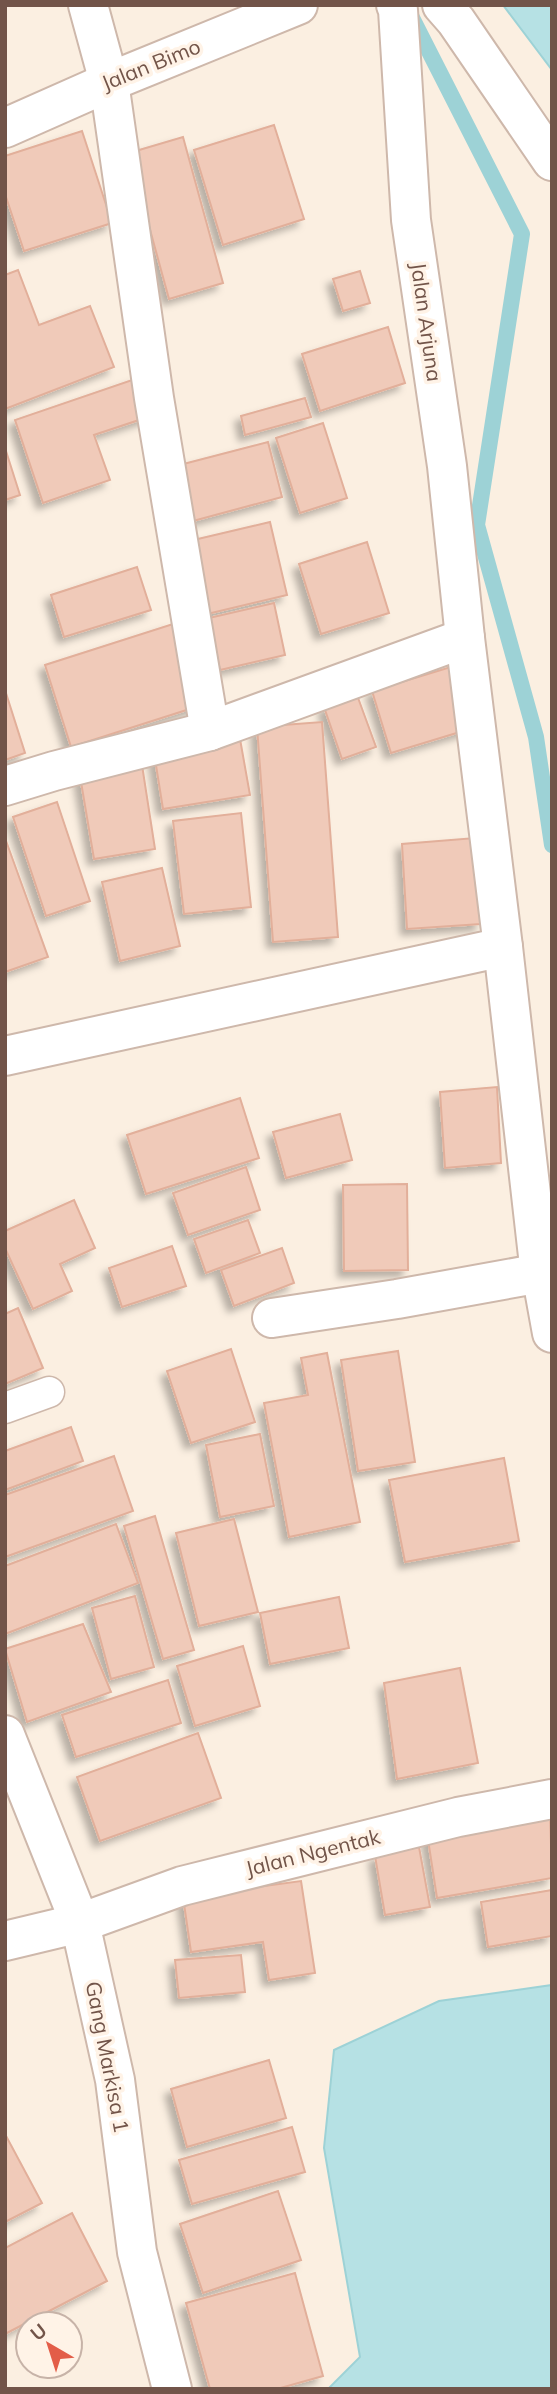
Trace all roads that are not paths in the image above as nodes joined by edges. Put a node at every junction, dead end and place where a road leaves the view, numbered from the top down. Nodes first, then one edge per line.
1 (88, 5) edge
2 (298, 5) edge
3 (396, 5) edge
4 (442, 5) edge
5 (109, 82) junction
6 (5, 128) edge
7 (552, 161) edge
8 (465, 638) junction
9 (210, 732) junction
10 (5, 786) edge
11 (503, 947) junction
12 (5, 1056) edge
13 (541, 1273) junction
14 (272, 1318) dead end
15 (552, 1333) edge
16 (49, 1392) dead end
17 (5, 1408) edge
18 (5, 1735) edge
19 (552, 1799) edge
20 (80, 1923) junction
21 (5, 1941) edge
22 (172, 2389) edge

1 - 5 street
2 - 5 street, Jalan Bimo
3 - 8 street, Jalan Arjuna
4 - 7 street
5 - 6 street, Jalan Bimo
5 - 9 street
8 - 9 street
8 - 11 street, Jalan Arjuna
9 - 10 street
11 - 12 street
11 - 13 street, Jalan Arjuna
13 - 14 street
13 - 15 street, Jalan Arjuna
16 - 17 lane
18 - 20 street, Gang Markisa 1
19 - 20 street, Jalan Ngentak
20 - 21 street, Jalan Ngentak
20 - 22 street, Gang Markisa 1

